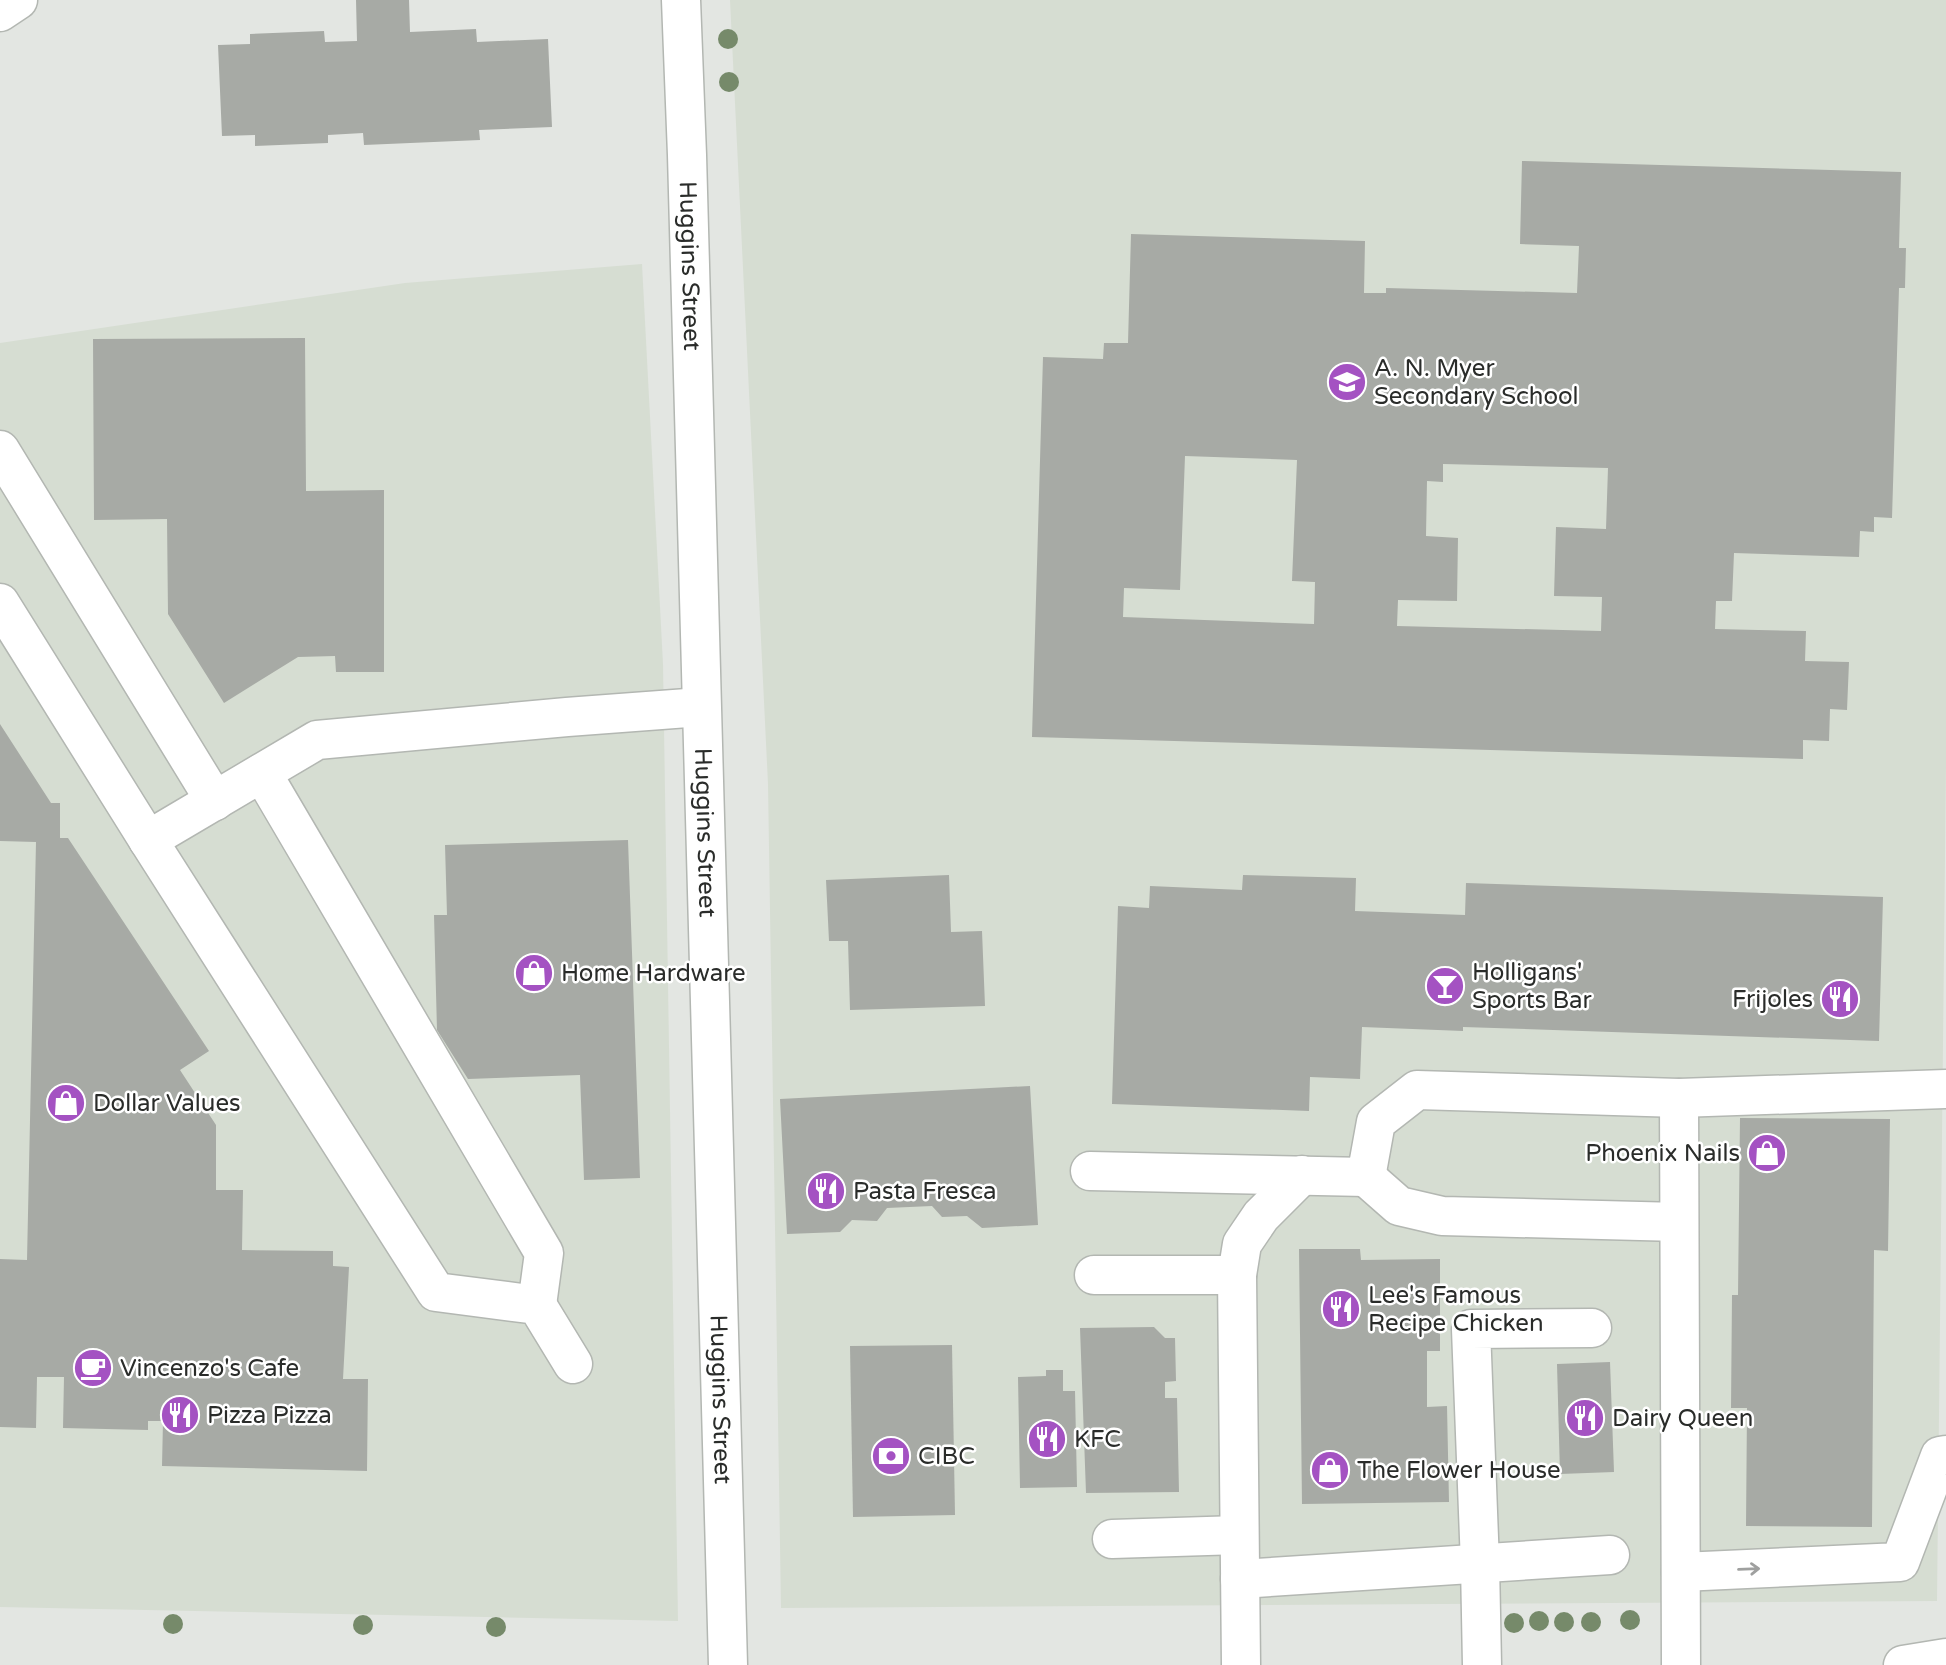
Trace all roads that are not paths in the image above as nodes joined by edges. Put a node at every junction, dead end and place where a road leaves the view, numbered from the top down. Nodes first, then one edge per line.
1 (18, 0) edge
2 (681, 0) edge
3 (0, 12) edge
4 (0, 450) edge
5 (0, 603) edge
6 (701, 707) junction
7 (262, 773) junction
8 (215, 801) junction
9 (148, 840) junction
10 (1946, 1089) edge
11 (1679, 1098) junction
12 (1090, 1171) dead end
13 (1302, 1175) junction
14 (1366, 1177) junction
15 (1679, 1222) junction
16 (1094, 1275) dead end
17 (1237, 1275) junction
18 (537, 1305) junction
19 (1592, 1328) dead end
20 (573, 1364) dead end
21 (1946, 1455) edge
22 (1239, 1535) junction
23 (1112, 1539) dead end
24 (1610, 1555) dead end
25 (1480, 1564) junction
26 (1681, 1572) junction
27 (1240, 1578) junction
28 (1946, 1658) edge
29 (728, 1665) edge
30 (1241, 1665) edge
31 (1482, 1665) edge
32 (1681, 1665) edge
33 (1903, 1665) edge

1 - 3 street
2 - 6 street, Huggins Street
4 - 8 street
5 - 9 street
6 - 7 street
6 - 29 street, Huggins Street
7 - 8 street
7 - 18 street
8 - 9 street
9 - 18 street
10 - 11 street
11 - 14 street
11 - 15 street
12 - 13 street
13 - 14 street
13 - 17 street
14 - 15 street
15 - 26 street
16 - 17 street
17 - 22 street
18 - 20 street
19 - 25 street
26 -> 21 street
22 - 23 street
22 - 27 street
24 - 25 street
25 - 27 street
25 - 31 street
26 - 32 street
27 - 30 street
28 - 33 street

